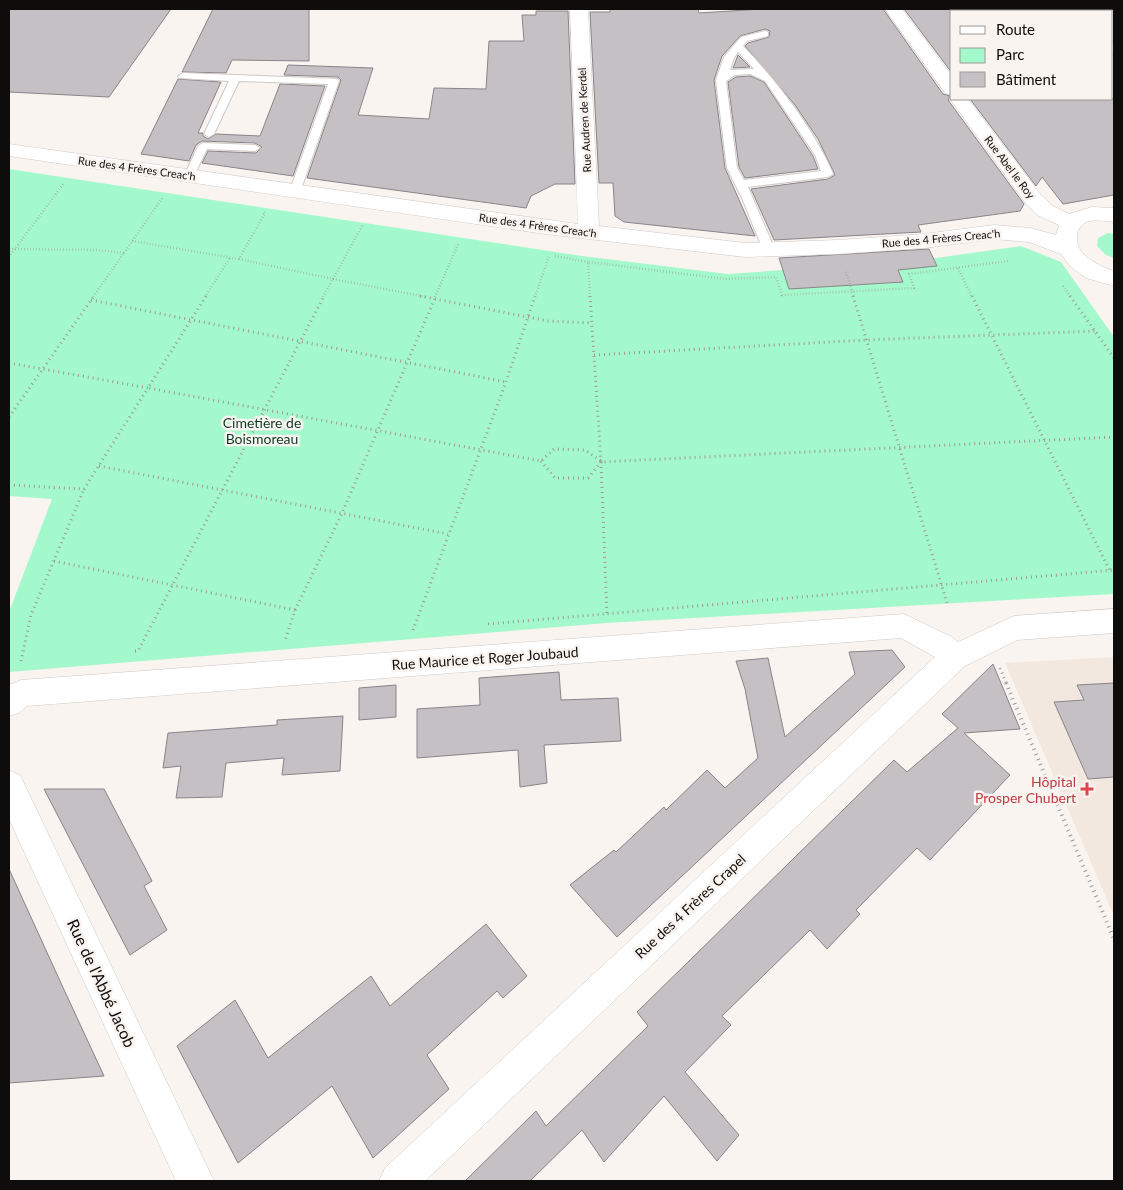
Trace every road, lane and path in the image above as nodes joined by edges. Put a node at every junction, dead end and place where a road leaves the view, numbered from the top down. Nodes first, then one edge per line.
1 (579, 9) edge
2 (893, 9) edge
3 (765, 34) dead end
4 (738, 46) junction
5 (183, 76) dead end
6 (235, 78) junction
7 (769, 79) junction
8 (721, 80) junction
9 (950, 86) edge
10 (960, 100) edge
11 (209, 134) dead end
12 (9, 150) edge
13 (254, 151) dead end
14 (189, 176) junction
15 (56, 180) dead end
16 (741, 184) junction
17 (296, 190) junction
18 (154, 195) dead end
19 (255, 211) dead end
20 (264, 213) junction
21 (274, 214) dead end
22 (1114, 215) edge
23 (1071, 223) junction
24 (352, 225) dead end
25 (589, 232) junction
26 (132, 240) junction
27 (459, 242) dead end
28 (838, 247) junction
29 (9, 249) edge
30 (15, 249) junction
31 (1068, 249) junction
32 (769, 250) junction
33 (124, 253) junction
34 (549, 256) dead end
35 (9, 257) edge
36 (230, 258) junction
37 (239, 259) junction
38 (1013, 260) dead end
39 (958, 268) junction
40 (333, 279) junction
41 (1058, 279) dead end
42 (1112, 281) edge
43 (851, 291) junction
44 (435, 299) junction
45 (91, 300) junction
46 (528, 317) junction
47 (191, 320) junction
48 (592, 323) junction
49 (1096, 332) junction
50 (991, 335) junction
51 (866, 340) junction
52 (302, 342) junction
53 (594, 355) junction
54 (1114, 358) edge
55 (9, 363) edge
56 (409, 363) junction
57 (42, 369) junction
58 (506, 382) junction
59 (148, 388) junction
60 (263, 410) junction
61 (9, 417) edge
62 (376, 431) junction
63 (1114, 437) edge
64 (1043, 440) junction
65 (899, 446) junction
66 (479, 450) junction
67 (541, 461) junction
68 (601, 462) junction
69 (98, 466) junction
70 (9, 485) edge
71 (84, 489) junction
72 (224, 489) junction
73 (342, 513) junction
74 (448, 534) junction
75 (54, 561) junction
76 (1112, 570) edge
77 (174, 584) junction
78 (941, 584) junction
79 (947, 603) dead end
80 (295, 610) junction
81 (1114, 621) edge
82 (413, 630) dead end
83 (276, 642) dead end
84 (148, 650) dead end
85 (138, 651) junction
86 (128, 652) dead end
87 (955, 657) junction
88 (21, 665) dead end
89 (1003, 675) dead end
90 (9, 703) edge
91 (9, 785) edge
92 (1114, 939) edge
93 (195, 1181) edge
94 (398, 1181) edge

1 - 25 street, Rue Audren de Kerdel
2 - 9 street
3 - 4 lane
4 - 7 lane
4 - 8 lane
5 - 6 lane
6 - 11 lane
6 - 17 lane
7 - 8 lane
7 - 16 lane
8 - 16 lane
10 - 23 street, Rue Abel le Roy
12 - 14 street, Rue des 4 Frères Creac'h
13 - 14 lane
14 - 17 street, Rue des 4 Frères Creac'h
15 - 30 path
16 - 32 lane
17 - 25 street, Rue des 4 Frères Creac'h
18 - 26 path
19 - 20 path
20 - 21 path
20 - 37 path
22 - 23 street
23 - 31 street
24 - 40 path
25 - 32 street, Rue des 4 Frères Creac'h
26 - 33 path
26 - 36 path
27 - 44 path
28 - 31 street, Rue des 4 Frères Creac'h
28 - 32 street, Rue des 4 Frères Creac'h
28 - 43 path
29 - 30 path
30 - 33 path
30 - 35 path
31 - 42 street
33 - 45 path
34 - 46 path
36 - 37 path
36 - 47 path
37 - 40 path
38 - 39 path
39 - 43 path
39 - 50 path
40 - 44 path
40 - 52 path
41 - 49 path
43 - 48 path
43 - 51 path
44 - 46 path
44 - 56 path
45 - 47 path
45 - 57 path
46 - 48 path
46 - 58 path
47 - 52 path
47 - 59 path
48 - 53 path
49 - 50 path
49 - 54 path
50 - 51 path
50 - 64 path
51 - 53 path
51 - 65 path
52 - 56 path
52 - 60 path
53 - 68 path
55 - 57 path
56 - 58 path
56 - 62 path
57 - 59 path
57 - 61 path
58 - 66 path
59 - 60 path
59 - 69 path
60 - 62 path
60 - 72 path
62 - 66 path
62 - 73 path
63 - 64 path
64 - 65 path
64 - 76 path
65 - 68 path
65 - 78 path
66 - 67 path
66 - 74 path
67 - 68 path
67 - 68 path
68 - 78 path
69 - 71 path
69 - 72 path
70 - 71 path
71 - 75 path
72 - 73 path
72 - 77 path
73 - 74 path
73 - 80 path
74 - 82 path
75 - 77 path
75 - 88 path
76 - 78 path
77 - 80 path
77 - 85 path
78 - 79 path
80 - 83 path
81 - 87 street, Rue des 4 Frères Crapel
84 - 85 path
85 - 86 path
87 - 90 street, Rue Maurice et Roger Joubaud
87 - 94 street, Rue des 4 Frères Crapel
89 - 92 path
91 - 93 street, Rue de l'Abbé Jacob

